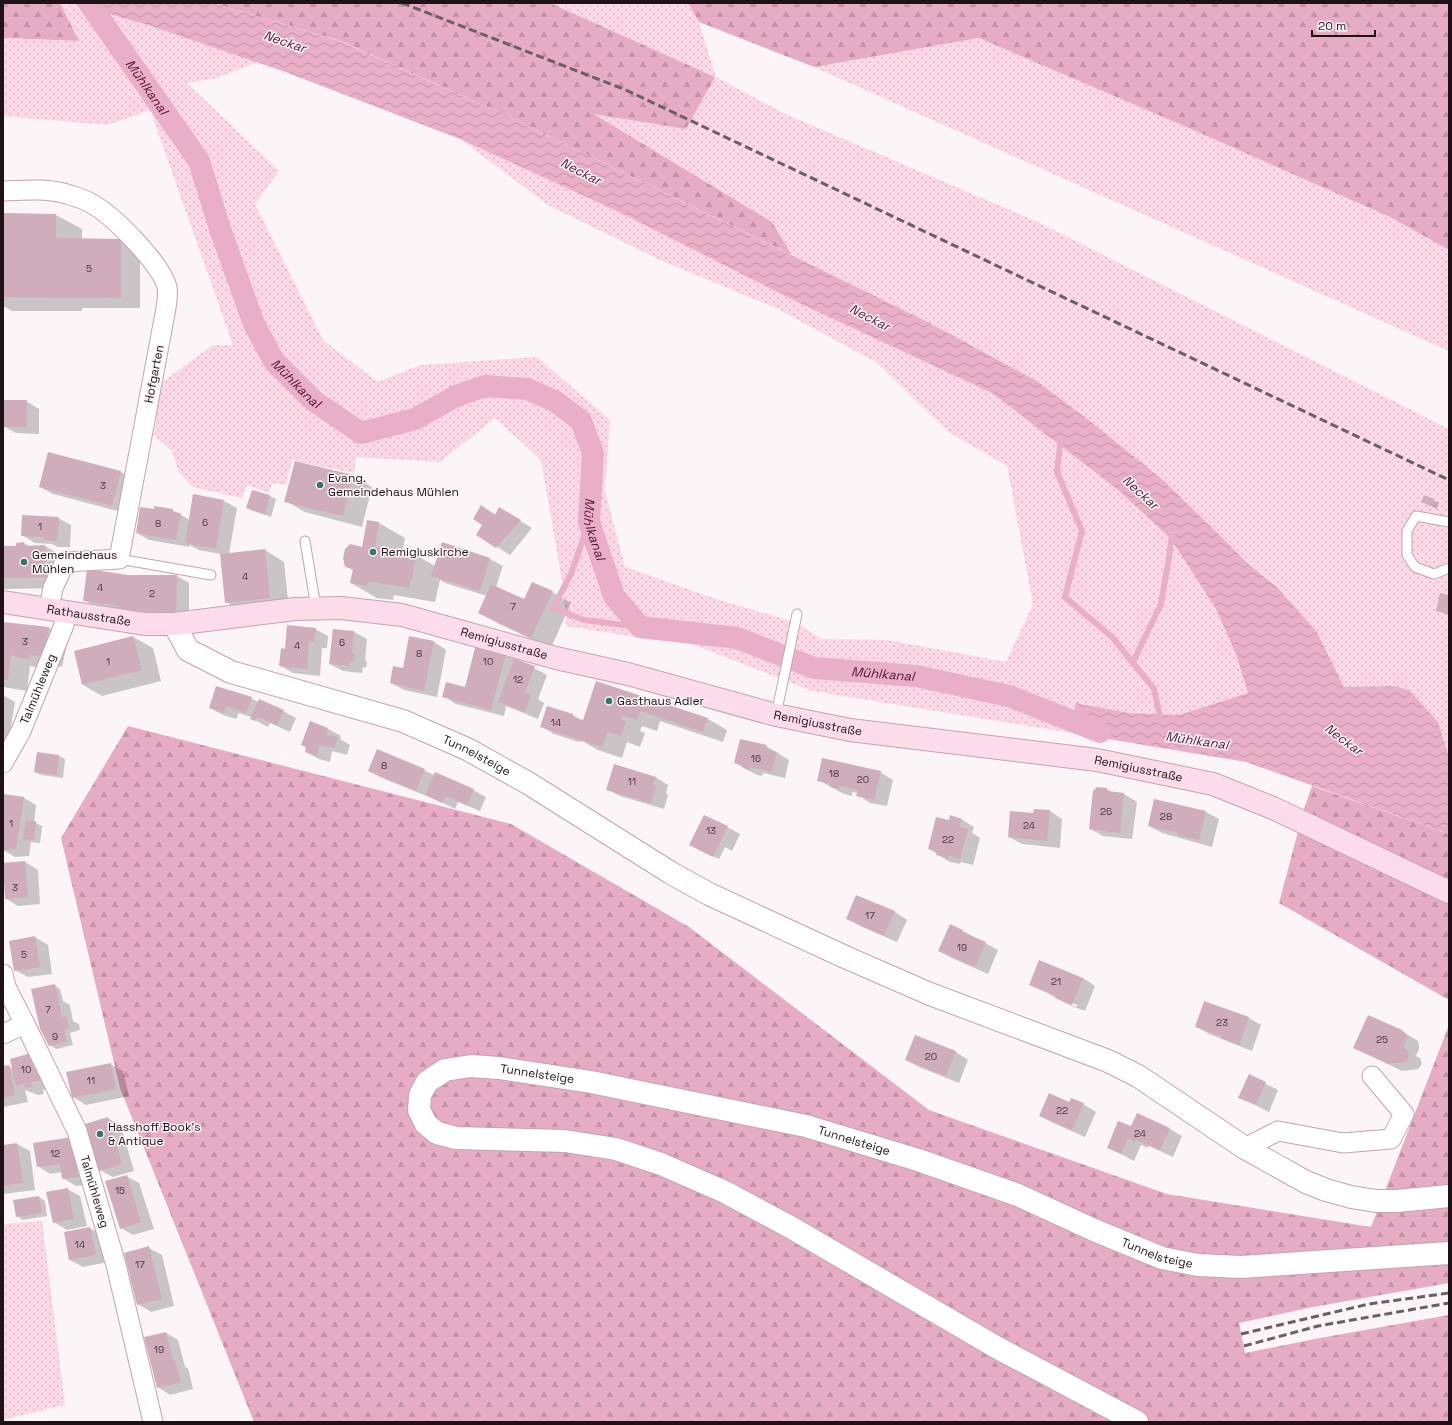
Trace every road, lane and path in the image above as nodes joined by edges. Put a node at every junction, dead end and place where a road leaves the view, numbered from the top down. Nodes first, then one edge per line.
1 (3, 191) edge
2 (1449, 522) edge
3 (305, 541) dead end
4 (119, 559) junction
5 (1449, 568) edge
6 (211, 575) dead end
7 (3, 602) edge
8 (316, 608) junction
9 (58, 611) junction
10 (798, 614) dead end
11 (174, 624) junction
12 (776, 715) junction
13 (3, 763) edge
14 (1449, 892) edge
15 (3, 974) edge
16 (26, 1024) junction
17 (3, 1034) edge
18 (1372, 1076) dead end
19 (1245, 1148) junction
20 (1449, 1196) edge
21 (1449, 1253) edge
22 (153, 1422) edge
23 (1137, 1422) edge

1 - 4 street, Hofgarten
2 - 5 lane
3 - 8 lane
4 - 6 lane
4 - 9 street
7 - 9 main road, Rathausstraße
8 - 11 main road, Remigiusstraße
8 - 12 main road, Remigiusstraße
9 - 11 main road, Rathausstraße
9 - 13 street, Talmühleweg
10 - 12 lane
11 - 19 street, Tunnelsteige
12 - 14 main road, Remigiusstraße
15 - 16 street, Talmühleweg
16 - 17 street
16 - 22 street, Talmühleweg
18 - 19 street
19 - 20 street, Tunnelsteige
21 - 23 street, Tunnelsteige

